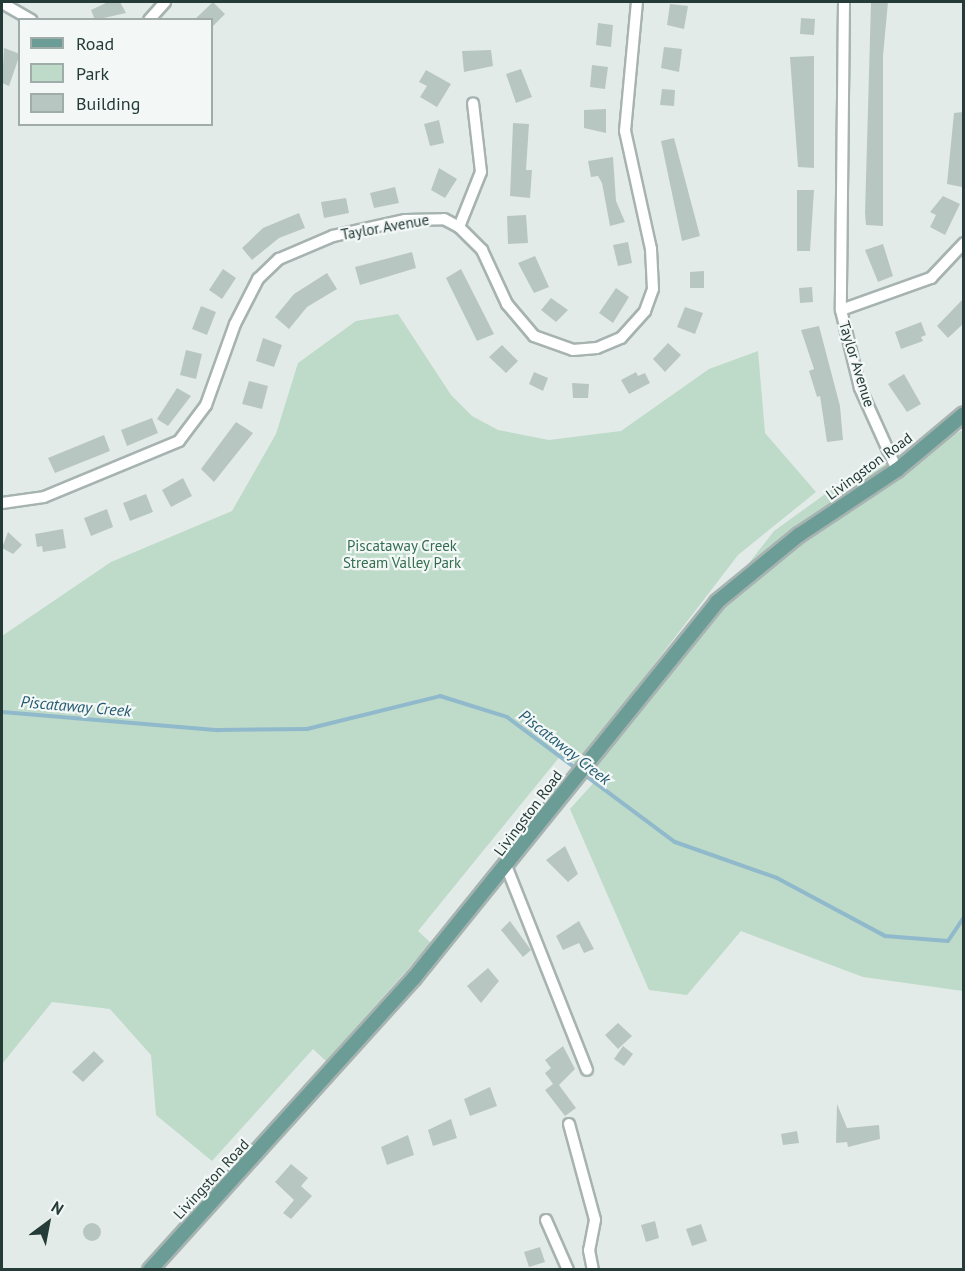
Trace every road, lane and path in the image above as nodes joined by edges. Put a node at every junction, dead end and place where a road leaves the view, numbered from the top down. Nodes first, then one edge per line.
1 (2, 2) edge
2 (165, 2) edge
3 (637, 2) edge
4 (844, 2) edge
5 (29, 18) edge
6 (151, 18) edge
7 (473, 103) dead end
8 (459, 227) junction
9 (963, 243) edge
10 (841, 310) junction
11 (963, 414) edge
12 (897, 470) junction
13 (2, 503) edge
14 (507, 868) junction
15 (588, 1070) dead end
16 (569, 1124) dead end
17 (546, 1220) dead end
18 (150, 1269) edge
19 (568, 1269) edge
20 (593, 1269) edge

1 - 5 street
2 - 6 street
3 - 8 street, Taylor Avenue
4 - 10 street, Taylor Avenue
7 - 8 street
8 - 13 street, Taylor Avenue
9 - 10 street
10 - 12 street, Taylor Avenue
11 - 12 main road, Livingston Road
12 - 14 main road, Livingston Road
14 - 15 street
14 - 18 main road, Livingston Road
16 - 20 street
17 - 19 street

